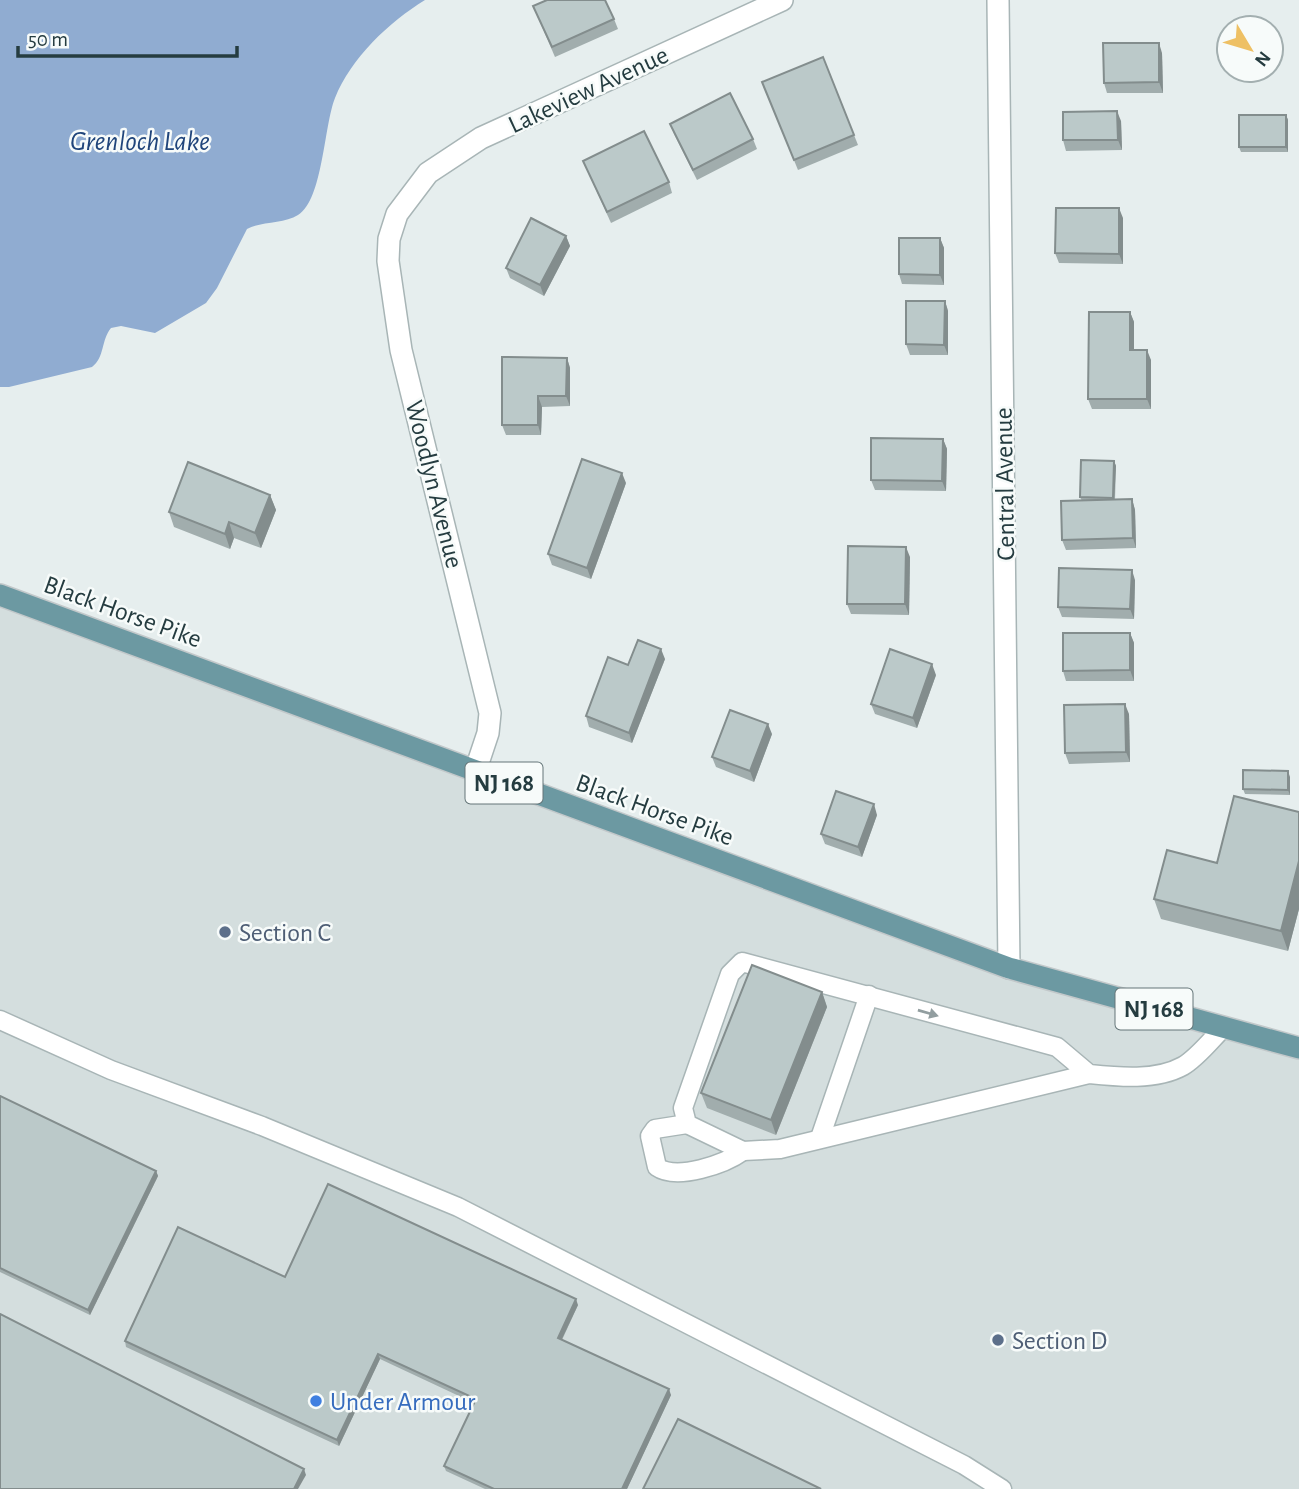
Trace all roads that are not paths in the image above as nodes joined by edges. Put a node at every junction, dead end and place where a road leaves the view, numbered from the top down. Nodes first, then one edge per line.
1 (782, 0) edge
2 (998, 0) edge
3 (408, 197) joint
4 (0, 595) edge
5 (475, 772) junction
6 (1009, 968) junction
7 (865, 994) junction
8 (0, 1020) edge
9 (1223, 1028) junction
10 (1299, 1048) edge
11 (1089, 1074) junction
12 (687, 1124) junction
13 (820, 1138) junction
14 (743, 1151) junction
15 (1002, 1489) edge

1 - 3 street, Lakeview Avenue
2 - 6 street, Central Avenue
3 - 5 street, Woodlyn Avenue
4 - 5 main road, Black Horse Pike / NJ 168
5 - 6 main road, Black Horse Pike / NJ 168
6 - 9 main road, Black Horse Pike / NJ 168
7 -> 11 lane
7 - 12 lane
7 - 13 lane
8 - 15 lane
9 - 10 main road, Black Horse Pike / NJ 168
9 - 11 lane
11 - 13 lane
12 - 14 lane
12 - 14 lane
13 - 14 lane

